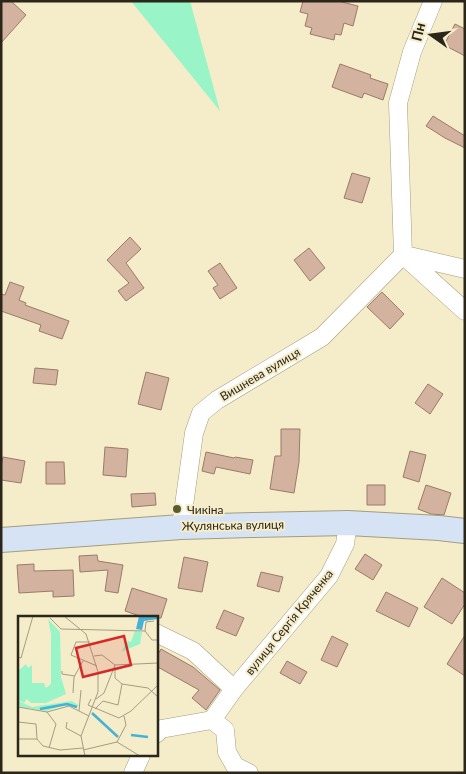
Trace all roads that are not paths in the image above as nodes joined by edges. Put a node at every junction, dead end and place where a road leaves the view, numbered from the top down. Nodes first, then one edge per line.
1 (433, 1) edge
2 (402, 255) junction
3 (465, 269) edge
4 (465, 311) edge
5 (348, 523) junction
6 (181, 526) junction
7 (465, 531) edge
8 (1, 540) edge
9 (158, 634) edge
10 (234, 690) junction
11 (212, 720) junction
12 (158, 732) edge
13 (141, 756) edge
14 (133, 773) edge
15 (249, 773) edge

1 - 2 street
2 - 3 street
2 - 4 street
2 - 6 street, Вишнева вулиця
5 - 6 street, Жулянська вулиця
5 - 7 street, Жулянська вулиця
5 - 10 street, вулиця Сергія Кряченка
6 - 8 street, Жулянська вулиця
9 - 10 street
10 - 11 street, вулиця Сергія Кряченка
11 - 12 street
11 - 15 street
13 - 14 street

